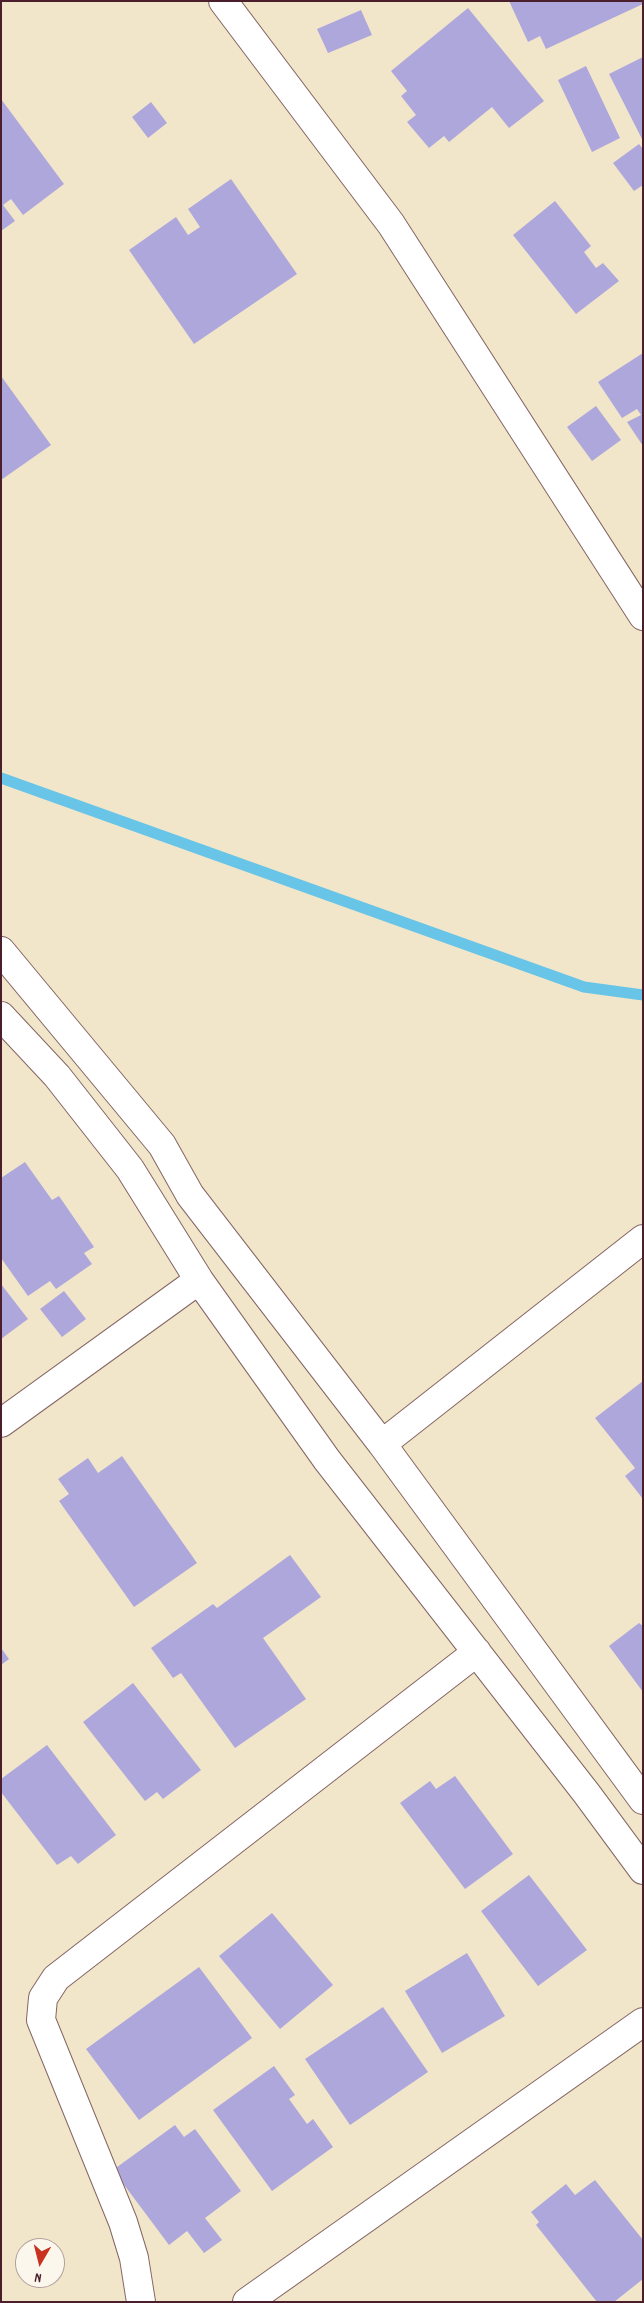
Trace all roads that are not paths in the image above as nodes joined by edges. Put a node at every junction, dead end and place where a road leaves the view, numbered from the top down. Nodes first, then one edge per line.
1 (223, 1) edge
2 (643, 616) edge
3 (1, 951) edge
4 (1, 1016) edge
5 (643, 1239) edge
6 (199, 1280) junction
7 (1, 1423) edge
8 (382, 1444) junction
9 (477, 1652) junction
10 (641, 1796) edge
11 (643, 1870) edge
12 (643, 2022) edge
13 (141, 2302) edge
14 (247, 2302) edge

1 - 2 street
3 - 8 street
4 - 6 street
5 - 8 street
6 - 7 street
6 - 9 street
8 - 10 street
9 - 11 street
9 - 13 street
12 - 14 street

